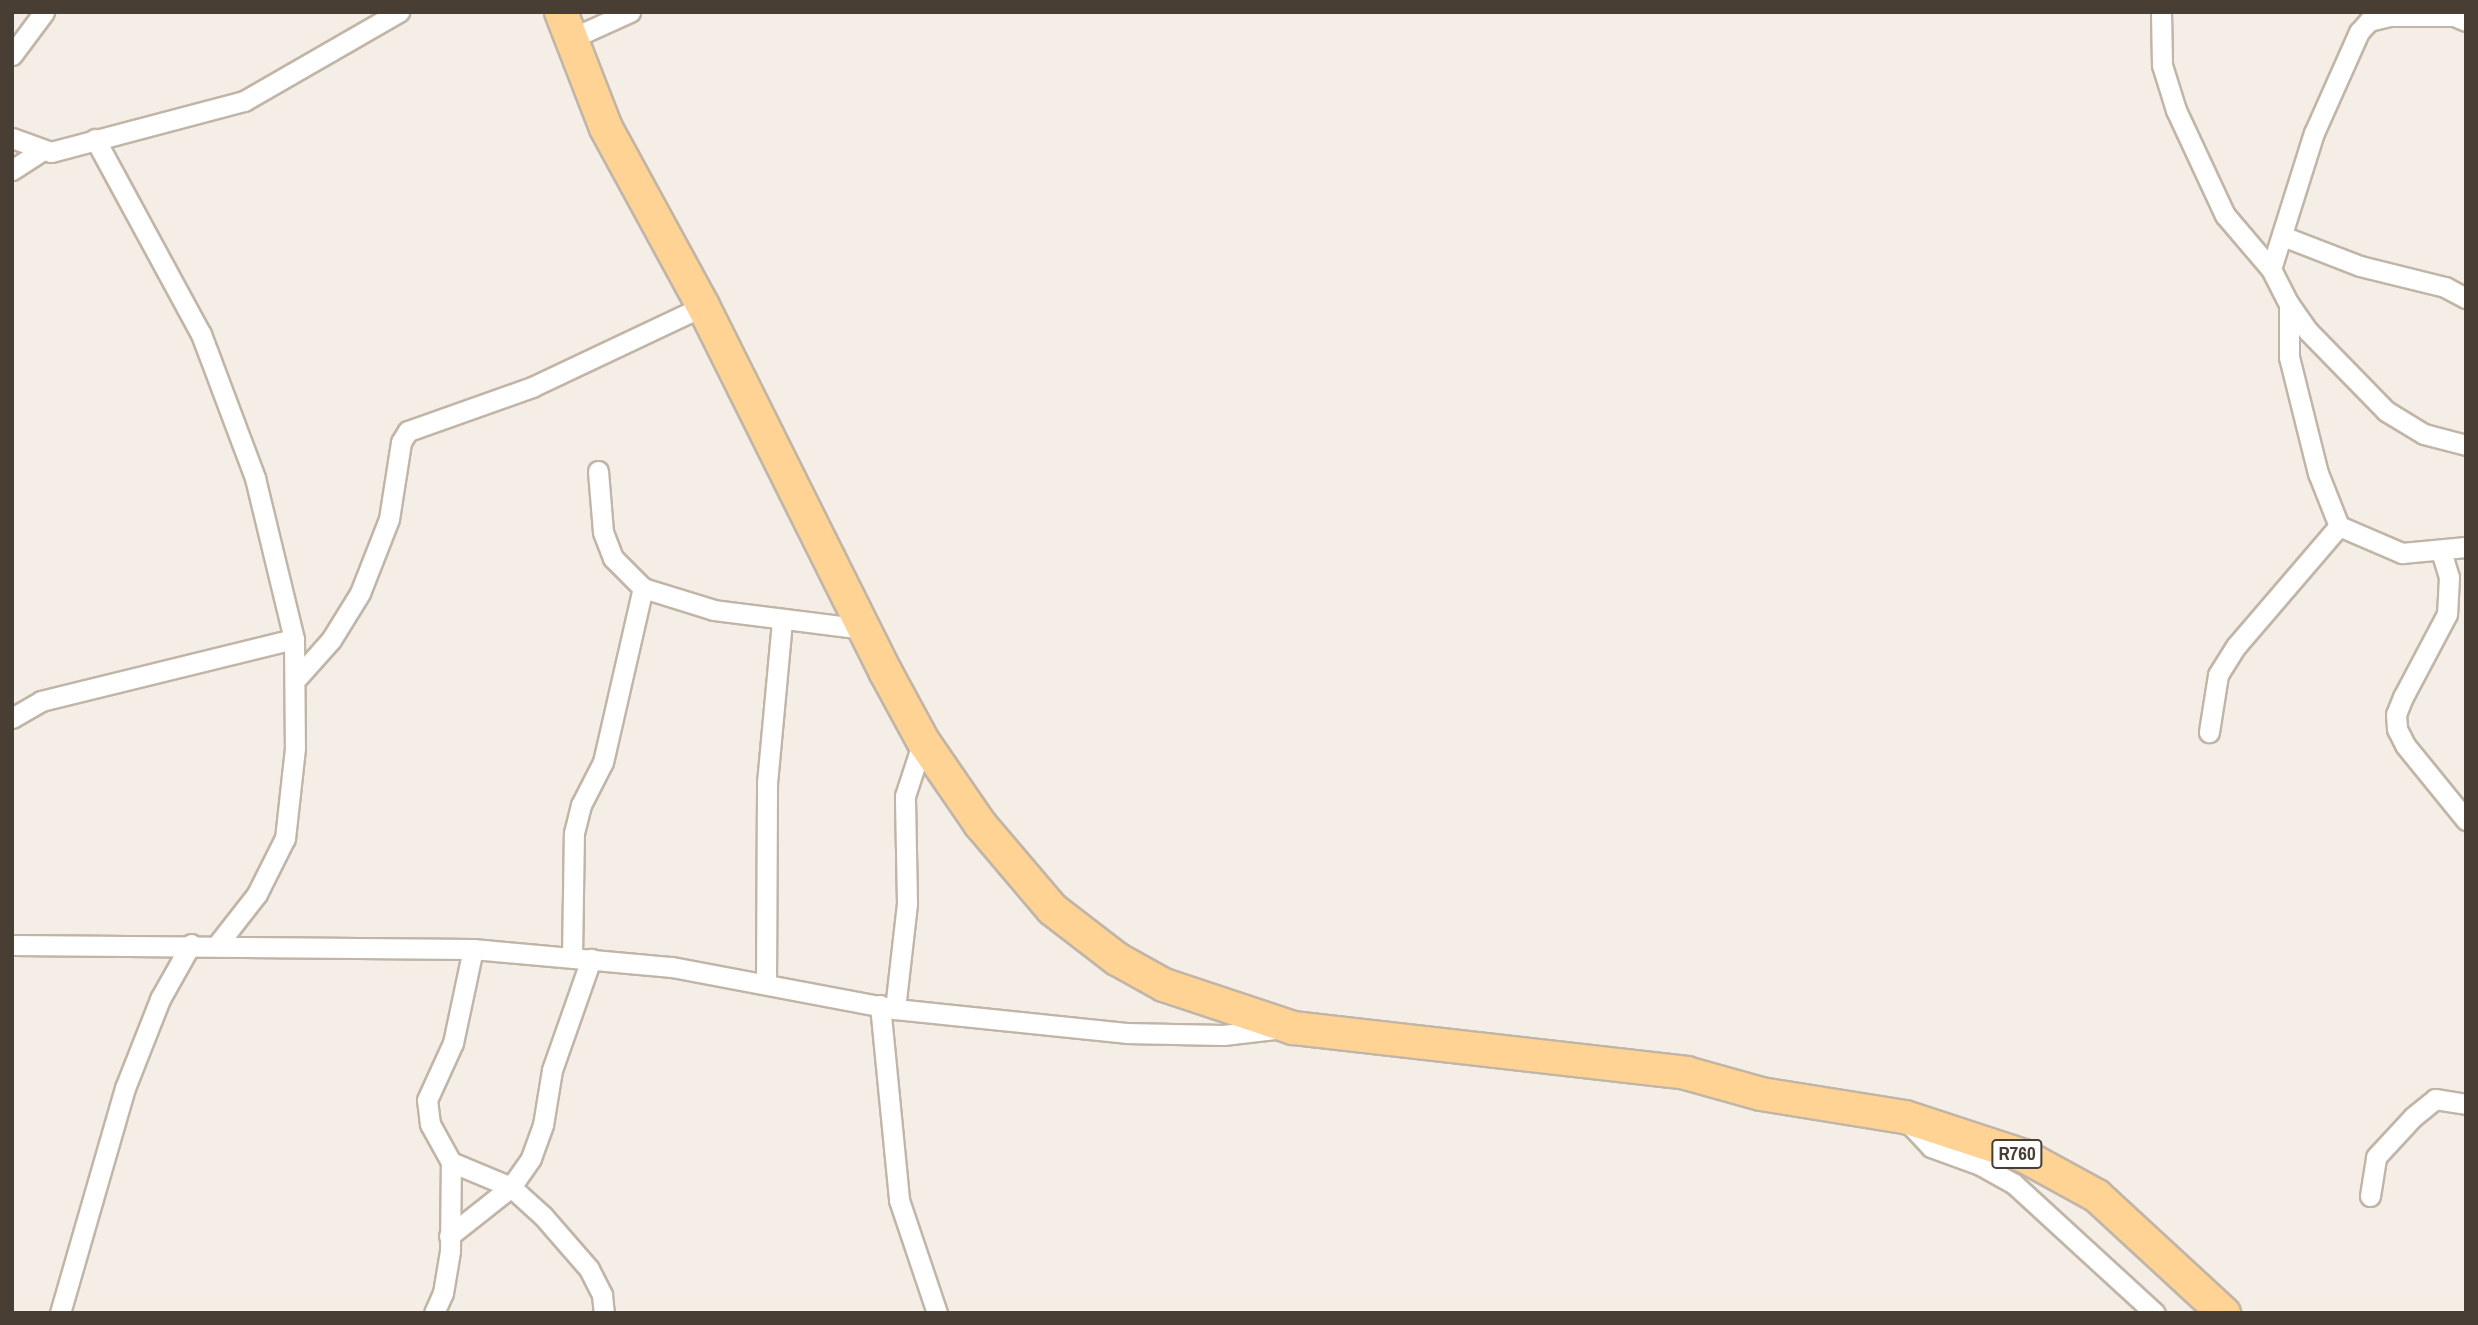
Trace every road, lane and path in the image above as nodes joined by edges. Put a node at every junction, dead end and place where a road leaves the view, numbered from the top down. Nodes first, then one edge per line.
1 (44, 12) edge
2 (399, 12) edge
3 (630, 12) edge
4 (2161, 12) edge
5 (2466, 21) edge
6 (566, 26) edge
7 (12, 55) edge
8 (12, 138) edge
9 (95, 139) junction
10 (41, 151) junction
11 (12, 170) edge
12 (2285, 237) junction
13 (2271, 270) junction
14 (2466, 298) edge
15 (2289, 304) junction
16 (703, 306) junction
17 (2466, 445) edge
18 (598, 471) dead end
19 (2340, 526) junction
20 (2466, 547) edge
21 (2441, 551) junction
22 (643, 588) junction
23 (782, 620) junction
24 (865, 629) junction
25 (294, 639) junction
26 (298, 677) junction
27 (12, 718) edge
28 (2209, 732) dead end
29 (923, 741) junction
30 (2466, 820) edge
31 (12, 944) edge
32 (191, 944) junction
33 (218, 944) junction
34 (473, 950) junction
35 (581, 958) junction
36 (766, 984) junction
37 (887, 1007) junction
38 (1293, 1028) junction
39 (2466, 1104) edge
40 (1905, 1117) junction
41 (451, 1162) junction
42 (511, 1187) junction
43 (2370, 1196) dead end
44 (449, 1236) junction
45 (60, 1313) edge
46 (434, 1313) edge
47 (604, 1313) edge
48 (937, 1313) edge
49 (2155, 1313) edge
50 (2224, 1313) edge

1 - 7 street
2 - 9 street
3 - 6 street
4 - 13 street
5 - 12 street
6 - 16 main road
8 - 10 street
9 - 10 street
9 - 25 street
10 - 11 street
12 - 13 street
12 - 14 street
13 - 15 street
15 - 17 street
15 - 19 street
16 - 24 main road
16 - 26 street
18 - 22 street
19 - 21 street
19 - 28 street
20 - 21 street
21 - 30 street
22 - 23 street
22 - 35 street
23 - 24 street
23 - 36 street
24 - 29 main road
25 - 26 street
25 - 27 street
26 - 33 street
29 - 37 street
29 - 38 main road
31 - 32 street
32 - 33 street
32 - 45 street
33 - 34 street
34 - 35 street
34 - 41 street
35 - 36 street
35 - 42 street
36 - 37 street
37 - 38 street
37 - 48 street
38 - 40 main road, R760
39 - 43 street
40 - 49 street
40 - 50 main road, R760
41 - 42 street
41 - 44 street
42 - 44 street
42 - 47 street
44 - 46 street

